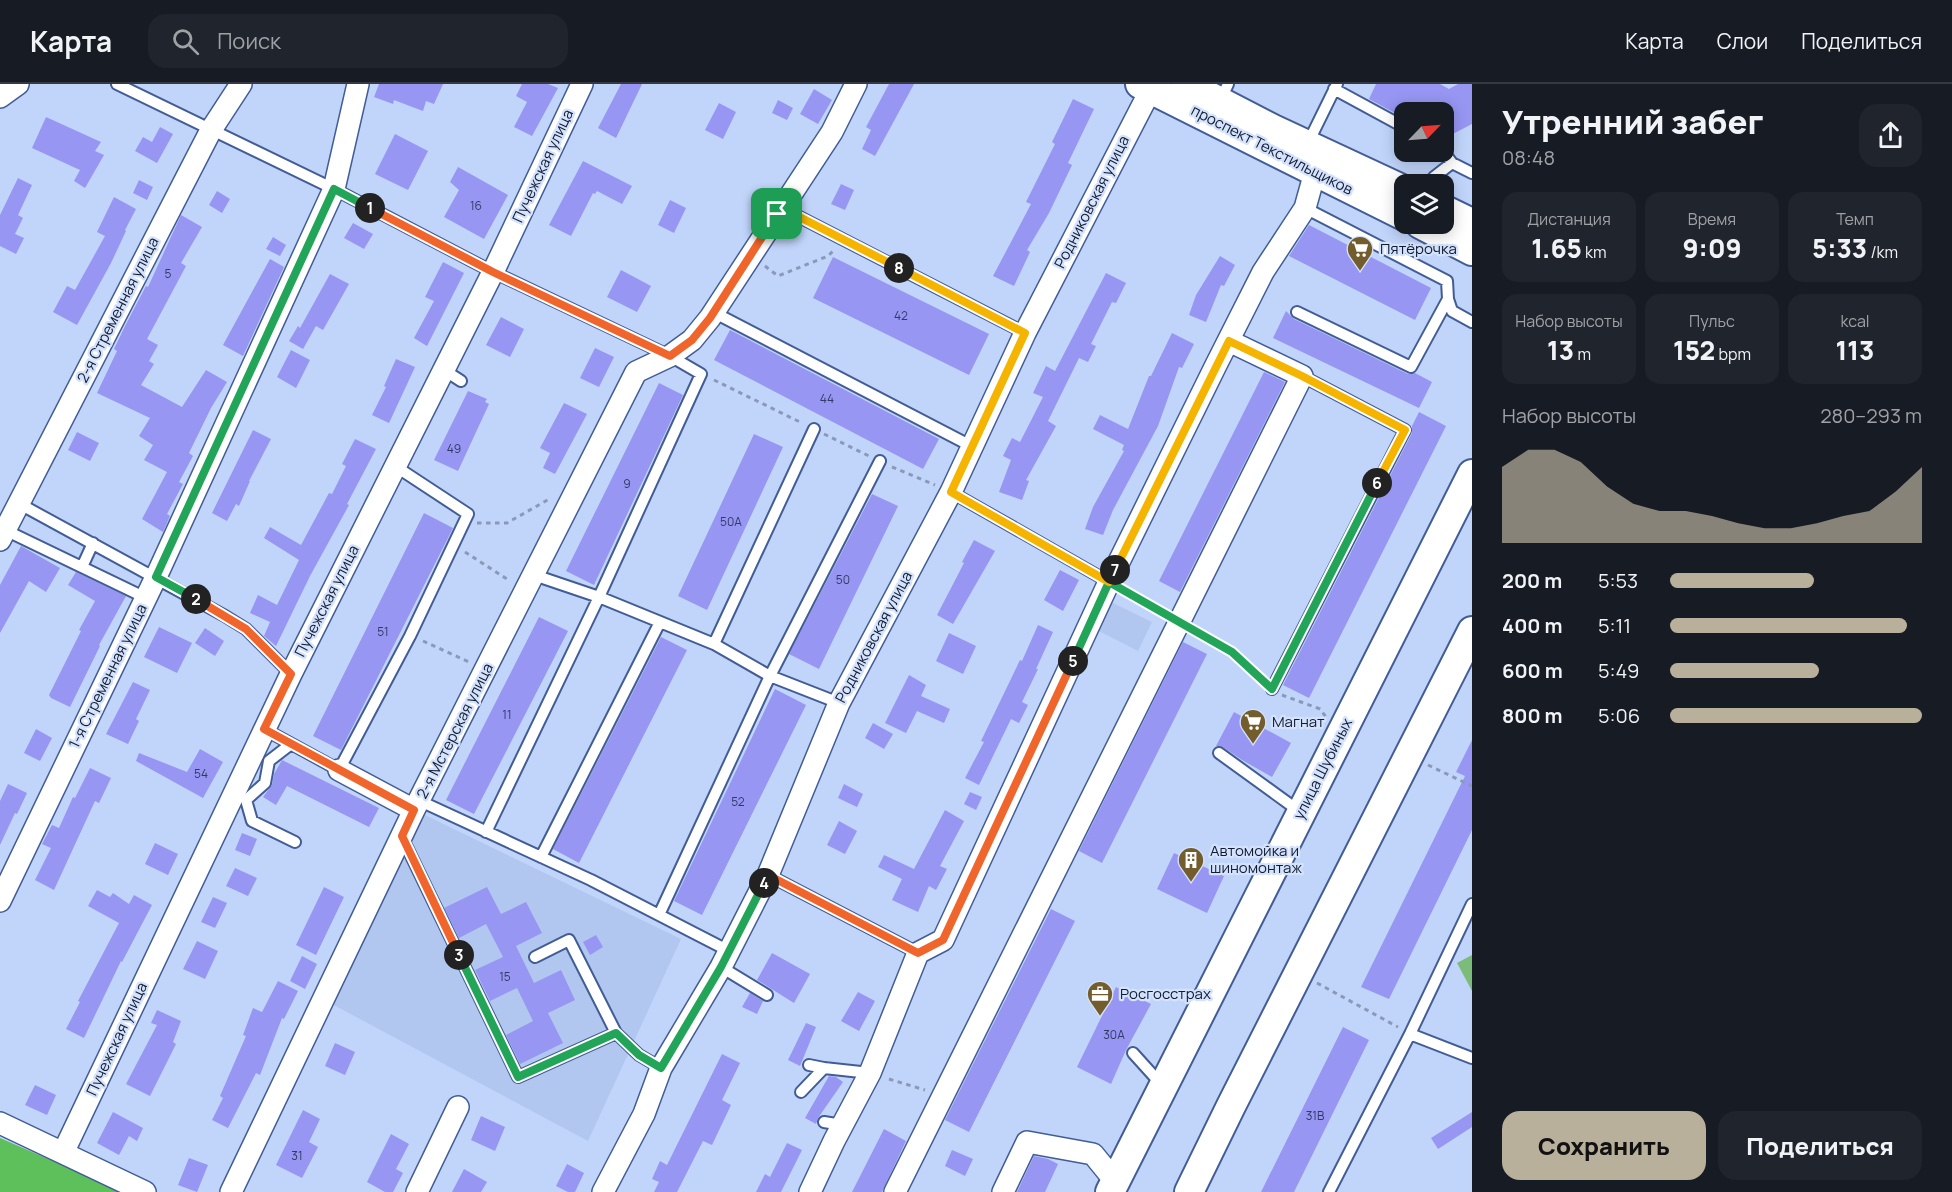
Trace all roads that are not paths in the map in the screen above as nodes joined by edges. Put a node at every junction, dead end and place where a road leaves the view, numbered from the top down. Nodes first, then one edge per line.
1 (18, 84) edge
2 (117, 84) edge
3 (241, 84) edge
4 (358, 84) edge
5 (582, 84) edge
6 (856, 84) edge
7 (1186, 84) edge
8 (1148, 86) edge
9 (1335, 87) edge
10 (1224, 92) edge
11 (0, 98) edge
12 (1394, 121) edge
13 (211, 130) junction
14 (1307, 145) junction
15 (1452, 163) joint
16 (1315, 172) junction
17 (1472, 173) edge
18 (1438, 174) edge
19 (1394, 185) edge
20 (334, 189) junction
21 (782, 208) junction
22 (1305, 208) junction
23 (1394, 211) edge
24 (1454, 215) edge
25 (1472, 224) edge
26 (1439, 234) edge
27 (1472, 251) edge
28 (493, 272) junction
29 (1448, 299) junction
30 (713, 312) junction
31 (1297, 312) dead end
32 (1472, 322) edge
33 (1025, 333) junction
34 (1229, 341) junction
35 (670, 356) junction
36 (444, 370) junction
37 (1302, 376) junction
38 (461, 381) dead end
39 (814, 429) dead end
40 (973, 447) junction
41 (880, 461) dead end
42 (395, 466) junction
43 (1472, 474) edge
44 (951, 492) junction
45 (18, 503) junction
46 (2, 536) edge
47 (93, 543) junction
48 (82, 567) junction
49 (156, 577) junction
50 (1109, 582) junction
51 (530, 583) junction
52 (599, 597) junction
53 (146, 598) junction
54 (660, 622) junction
55 (1472, 631) edge
56 (714, 644) junction
57 (291, 674) junction
58 (770, 675) junction
59 (1272, 689) road end
60 (839, 703) junction
61 (264, 729) junction
62 (291, 744) junction
63 (1219, 753) dead end
64 (339, 770) junction
65 (417, 806) junction
66 (1301, 813) junction
67 (486, 832) junction
68 (402, 836) junction
69 (295, 842) dead end
70 (541, 857) junction
71 (768, 875) junction
72 (0, 901) edge
73 (1472, 904) edge
74 (659, 915) junction
75 (918, 953) junction
76 (535, 957) dead end
77 (725, 959) junction
78 (768, 995) dead end
79 (616, 1033) junction
80 (1410, 1034) junction
81 (1133, 1053) dead end
82 (1472, 1058) edge
83 (809, 1065) dead end
84 (661, 1068) junction
85 (824, 1068) junction
86 (870, 1073) junction
87 (1163, 1086) junction
88 (801, 1092) dead end
89 (458, 1107) dead end
90 (0, 1124) edge
91 (63, 1154) junction
92 (1113, 1186) edge
93 (145, 1192) edge
94 (231, 1192) edge
95 (417, 1192) edge
96 (603, 1192) edge
97 (810, 1192) edge
98 (895, 1192) edge
99 (1003, 1192) edge
100 (1189, 1192) edge
101 (1329, 1192) edge

1 - 11 street
2 - 13 lane
3 - 13 street, 2-я Стременная улица
4 - 20 street, 1-я Стременная улица
5 - 28 street, Пучежская улица
6 - 21 street, 2-я Мстерская улица
7 - 10 main road, проспект Текстильщиков
8 - 16 main road, проспект Текстильщиков
8 - 33 street, Родниковская улица
9 - 12 lane
9 - 14 lane
10 - 14 main road, проспект Текстильщиков
13 - 20 lane
13 - 45 street, 2-я Стременная улица
14 - 19 main road, проспект Текстильщиков
15 - 17 lane
15 - 18 lane
16 - 22 street
16 - 23 main road, проспект Текстильщиков
20 - 28 lane
20 - 49 street, 1-я Стременная улица
21 - 30 street, 2-я Мстерская улица
21 - 33 lane
22 - 29 lane
22 - 34 street
24 - 25 main road
26 - 27 main road
28 - 35 lane
28 - 36 street, Пучежская улица
29 - 31 lane
29 - 32 lane
30 - 35 street, 2-я Мстерская улица
30 - 40 lane
33 - 40 street, Родниковская улица
34 - 37 street
34 - 50 street
35 - 51 street, 2-я Мстерская улица
35 - 52 lane
36 - 38 lane
36 - 42 street, Пучежская улица
37 - 59 lane
37 - 98 street
39 - 56 lane
40 - 44 street, Родниковская улица
41 - 58 lane
42 - 57 street, Пучежская улица
42 - 64 lane
43 - 66 main road, улица Шубиных
44 - 50 lane
44 - 60 street, Родниковская улица
45 - 46 street, 2-я Стременная улица
45 - 47 lane
46 - 48 lane
47 - 48 lane
47 - 49 lane
48 - 53 lane
49 - 53 street, 1-я Стременная улица
49 - 57 lane
50 - 75 street
51 - 52 lane
51 - 65 street, 2-я Мстерская улица
52 - 54 lane
52 - 67 lane
53 - 72 street, 1-я Стременная улица
54 - 56 lane
54 - 70 lane
55 - 100 main road
56 - 58 lane
57 - 61 street, Пучежская улица
58 - 60 lane
58 - 74 lane
60 - 71 street, Родниковская улица
61 - 62 lane
61 - 91 street, Пучежская улица
62 - 64 lane
62 - 69 lane
63 - 66 lane
64 - 65 street
65 - 67 lane
65 - 68 street, 2-я Мстерская улица
66 - 87 main road, улица Шубиных
67 - 70 lane
68 - 79 lane
68 - 94 street, 2-я Мстерская улица
70 - 74 lane
71 - 75 lane
71 - 77 street, Родниковская улица
73 - 80 lane
74 - 77 lane
75 - 86 street
76 - 79 lane
77 - 78 lane
77 - 84 street, Родниковская улица
79 - 84 lane
80 - 82 lane
80 - 101 lane
81 - 87 lane
83 - 85 lane
84 - 96 street, Родниковская улица
85 - 86 lane
85 - 88 lane
86 - 97 street
87 - 92 main road, улица Шубиных
89 - 95 street
90 - 91 street
91 - 93 street
92 - 99 street

